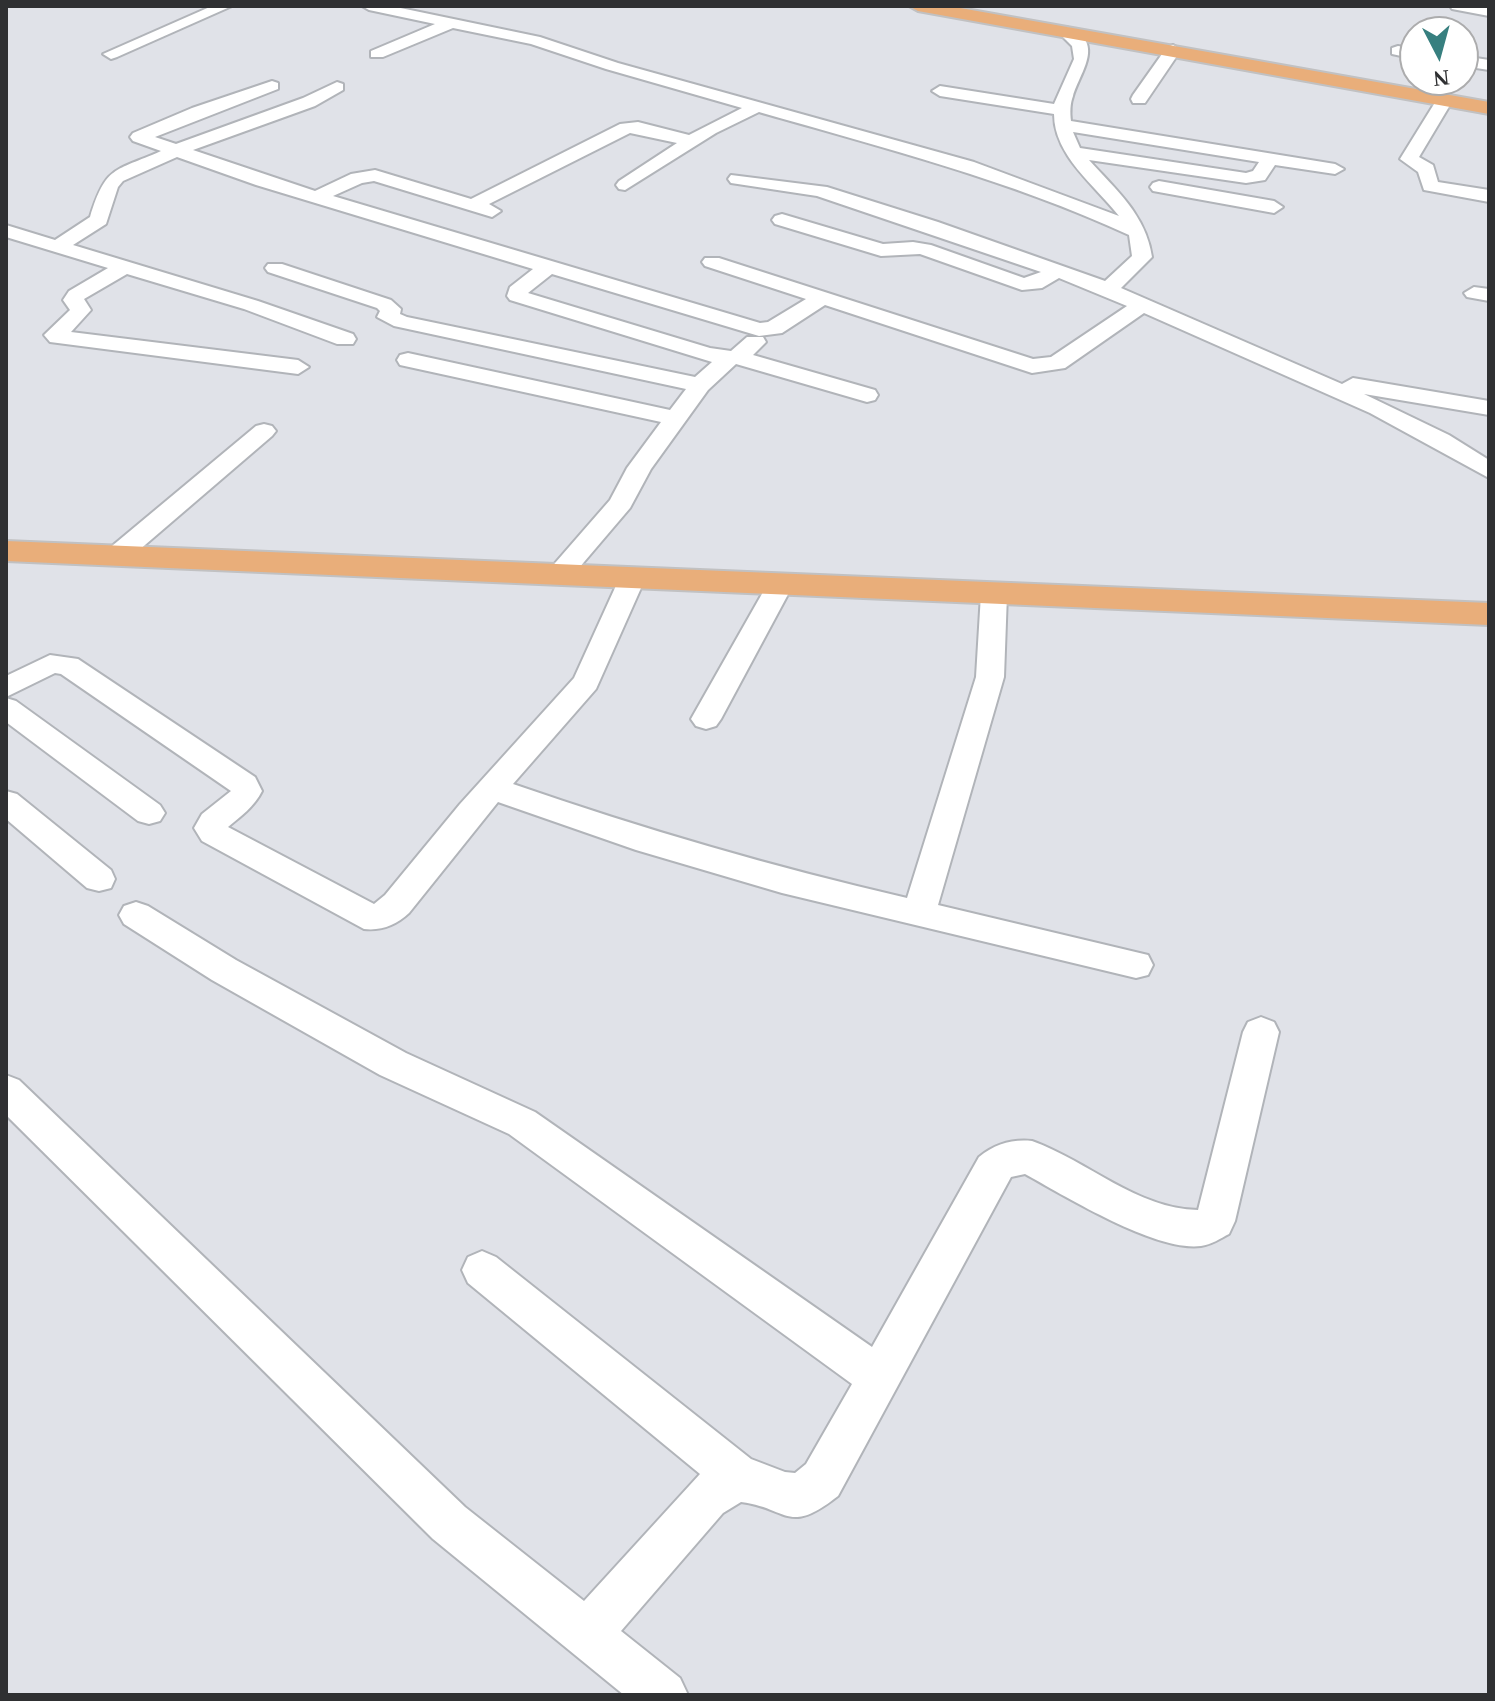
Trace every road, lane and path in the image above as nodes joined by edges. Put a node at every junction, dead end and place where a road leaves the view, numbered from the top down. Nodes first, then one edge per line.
1 (225, 6) edge
2 (369, 6) edge
3 (918, 6) edge
4 (1457, 6) edge
5 (1489, 12) edge
6 (451, 23) junction
7 (1066, 32) junction
8 (1173, 50) junction
9 (111, 54) dead end
10 (377, 54) dead end
11 (272, 86) dead end
12 (337, 87) dead end
13 (940, 91) dead end
14 (1139, 99) dead end
15 (1445, 100) junction
16 (757, 107) junction
17 (1489, 108) edge
18 (1063, 118) junction
19 (690, 141) junction
20 (175, 151) junction
21 (1074, 152) junction
22 (1270, 159) junction
23 (1335, 169) dead end
24 (1096, 176) junction
25 (737, 179) dead end
26 (625, 185) dead end
27 (1489, 196) edge
28 (317, 197) junction
29 (473, 205) junction
30 (1274, 207) dead end
31 (503, 214) dead end
32 (782, 220) dead end
33 (6, 231) edge
34 (1137, 231) junction
35 (57, 247) junction
36 (712, 262) dead end
37 (123, 268) junction
38 (275, 268) dead end
39 (547, 268) junction
40 (1058, 270) junction
41 (1108, 289) junction
42 (824, 297) junction
43 (1143, 304) junction
44 (770, 329) junction
45 (345, 339) dead end
46 (736, 357) junction
47 (408, 360) dead end
48 (298, 367) dead end
49 (1306, 377) junction
50 (700, 385) junction
51 (867, 395) dead end
52 (1489, 408) edge
53 (675, 418) junction
54 (264, 431) dead end
55 (1489, 471) edge
56 (6, 551) edge
57 (115, 557) junction
58 (558, 576) junction
59 (632, 579) junction
60 (780, 585) junction
61 (994, 594) junction
62 (1489, 614) edge
63 (6, 688) edge
64 (6, 708) edge
65 (706, 719) dead end
66 (493, 789) junction
67 (6, 802) edge
68 (149, 813) dead end
69 (99, 879) dead end
70 (919, 914) junction
71 (136, 915) dead end
72 (1136, 965) dead end
73 (1261, 1032) dead end
74 (9, 1099) edge
75 (482, 1270) dead end
76 (878, 1377) junction
77 (742, 1480) junction
78 (587, 1634) junction
79 (663, 1695) edge

1 - 9 street
2 - 6 street
3 - 7 main road
4 - 5 street
6 - 10 street
6 - 16 street
7 - 8 main road
7 - 18 street
8 - 14 street
8 - 15 main road
11 - 20 street
12 - 20 street
13 - 18 street
15 - 17 main road
15 - 27 street
16 - 19 street
16 - 34 street
18 - 21 street
18 - 22 street
19 - 26 street
19 - 29 street
20 - 28 street
20 - 35 street
21 - 22 street
21 - 24 street
22 - 23 street
24 - 30 street
24 - 34 street
25 - 40 street
28 - 29 street
28 - 39 street
29 - 31 street
32 - 40 street
33 - 35 street
34 - 41 street
35 - 37 street
36 - 42 street
37 - 45 street
37 - 48 street
38 - 50 street
39 - 44 street
39 - 46 street
40 - 41 street
41 - 43 street
42 - 43 street
42 - 44 street
43 - 49 street
44 - 46 street
46 - 50 street
46 - 51 street
47 - 53 street
49 - 52 street
49 - 55 street
50 - 53 street
53 - 58 street
54 - 57 street
56 - 57 main road
57 - 58 main road
58 - 59 main road
59 - 60 main road
59 - 66 street
60 - 61 main road
60 - 65 street
61 - 62 main road
61 - 70 street
63 - 66 street
64 - 68 street
66 - 70 street
67 - 69 street
70 - 72 street
71 - 76 street
73 - 76 street
74 - 78 street
75 - 77 street
76 - 77 street
77 - 78 street
78 - 79 street

